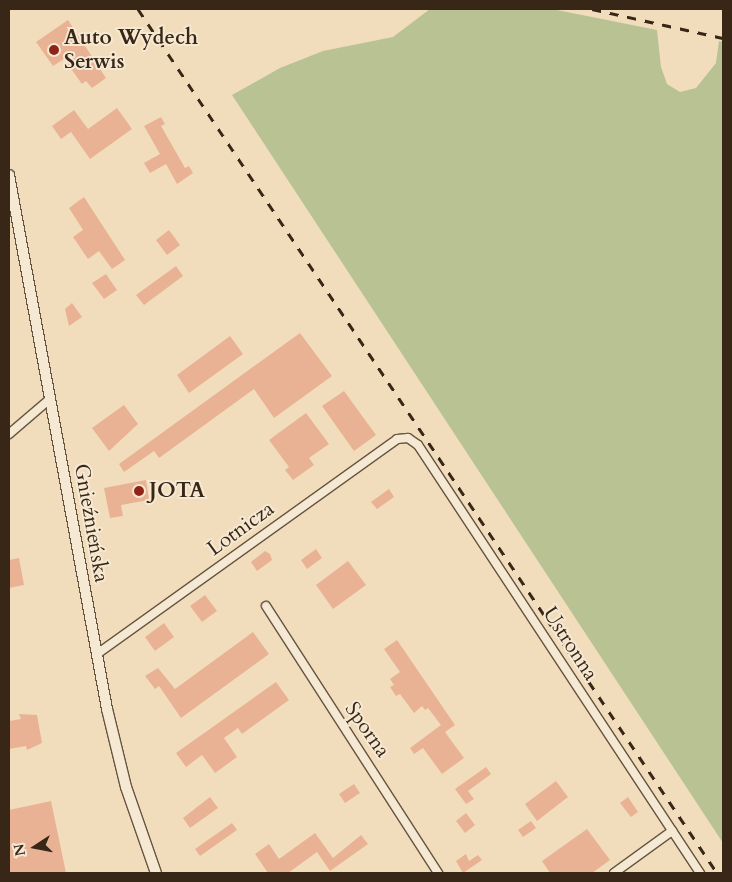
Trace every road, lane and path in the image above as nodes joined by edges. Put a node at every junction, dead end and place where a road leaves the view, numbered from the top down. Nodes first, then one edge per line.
1 (9, 175) edge
2 (50, 399) junction
3 (9, 434) edge
4 (408, 438) joint
5 (266, 606) dead end
6 (96, 654) junction
7 (672, 830) junction
8 (156, 873) edge
9 (438, 873) edge
10 (614, 873) edge
11 (700, 873) edge

1 - 2 main road, Gnieźnieńska
2 - 3 street
2 - 6 main road, Gnieźnieńska
4 - 6 street, Lotnicza
4 - 7 street, Ustronna
5 - 9 street, Sporna
6 - 8 main road, Gnieźnieńska
7 - 10 street
7 - 11 street, Ustronna

